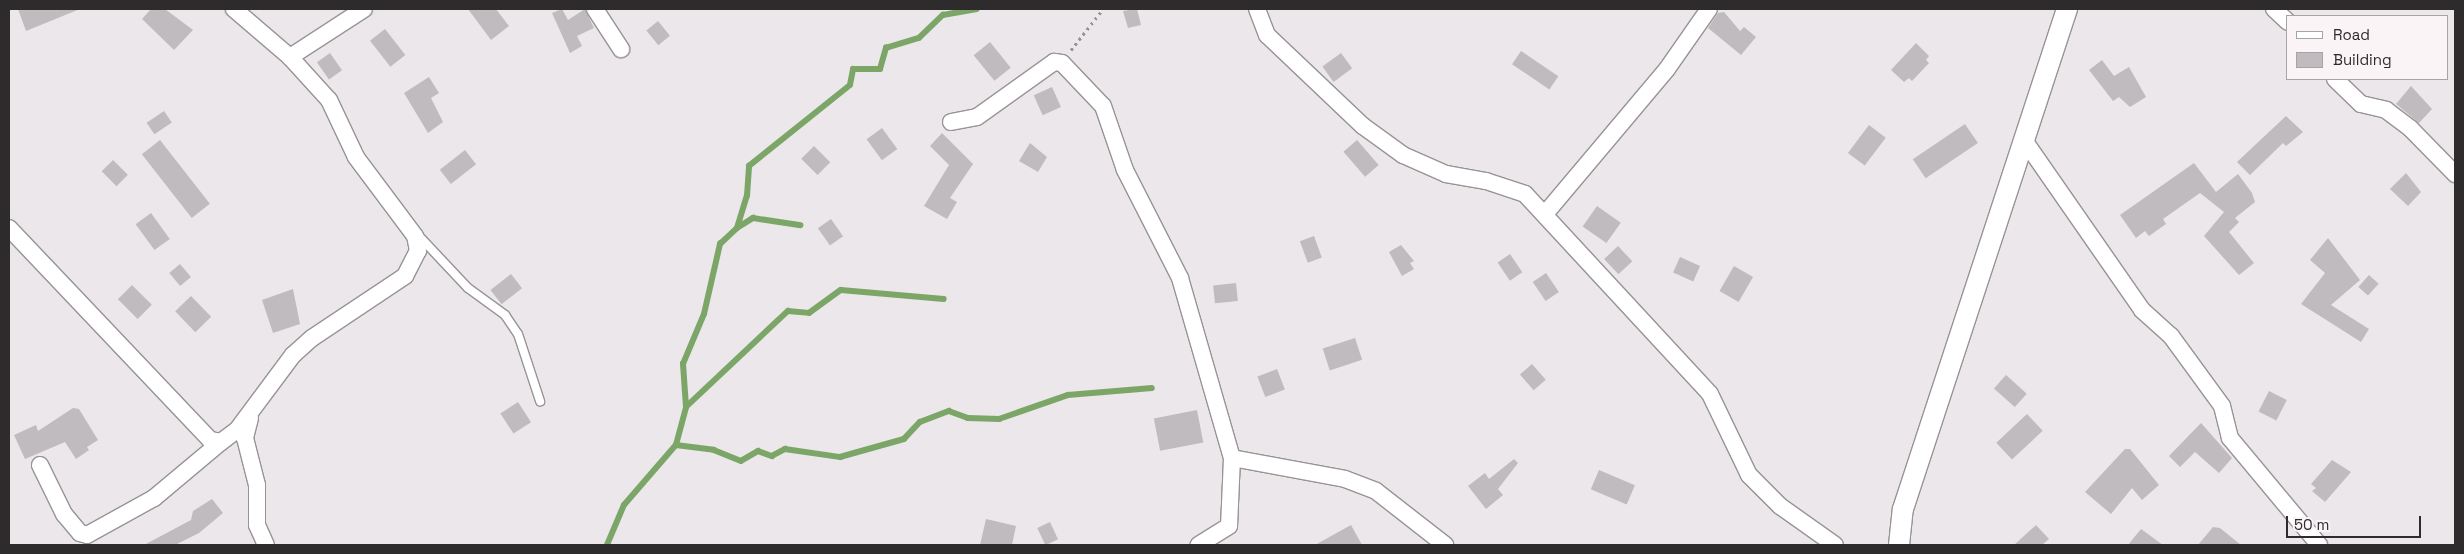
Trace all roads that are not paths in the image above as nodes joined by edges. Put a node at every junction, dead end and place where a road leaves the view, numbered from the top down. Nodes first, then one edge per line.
1 (234, 9) edge
2 (364, 9) edge
3 (595, 9) edge
4 (1257, 9) edge
5 (1709, 9) edge
6 (2067, 9) edge
7 (2274, 9) edge
8 (2286, 20) edge
9 (621, 49) dead end
10 (290, 57) junction
11 (2336, 80) edge
12 (951, 122) dead end
13 (2024, 140) junction
14 (2455, 174) edge
15 (1545, 214) junction
16 (408, 223) junction
17 (9, 228) edge
18 (540, 401) dead end
19 (250, 416) junction
20 (221, 442) junction
21 (1232, 458) junction
22 (40, 465) dead end
23 (266, 545) edge
24 (1199, 545) edge
25 (1444, 545) edge
26 (1835, 545) edge
27 (1899, 545) edge
28 (2319, 545) edge

1 - 10 street
2 - 10 street
3 - 9 street
4 - 15 street
5 - 15 street
6 - 13 street
7 - 8 street
10 - 16 street
11 - 14 street
12 - 21 street
13 - 27 street
13 - 28 street
15 - 26 street
16 - 18 lane
16 - 19 street
17 - 20 street
19 - 20 street
19 - 23 street
20 - 22 street
21 - 24 street
21 - 25 street

